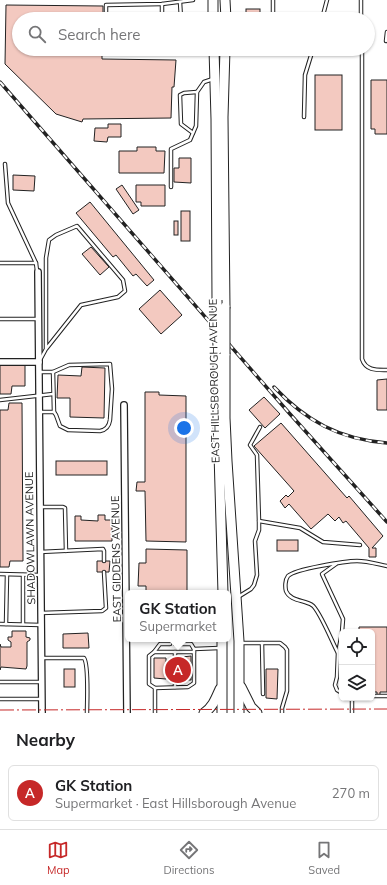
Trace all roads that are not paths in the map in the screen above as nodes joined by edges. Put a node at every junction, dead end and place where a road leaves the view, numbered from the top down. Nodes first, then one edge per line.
1 (193, 0) edge
2 (213, 0) edge
3 (226, 0) edge
4 (273, 0) edge
5 (327, 0) edge
6 (362, 0) edge
7 (168, 2) edge
8 (180, 2) junction
9 (162, 4) junction
10 (106, 12) edge
11 (162, 12) edge
12 (181, 12) edge
13 (213, 12) edge
14 (226, 12) edge
15 (273, 12) edge
16 (324, 12) edge
17 (362, 12) edge
18 (387, 32) edge
19 (386, 41) edge
20 (214, 56) edge
21 (225, 56) edge
22 (311, 56) edge
23 (362, 56) edge
24 (214, 79) junction
25 (197, 92) junction
26 (304, 117) dead end
27 (193, 133) junction
28 (5, 164) dead end
29 (170, 187) dead end
30 (0, 263) edge
31 (36, 263) junction
32 (38, 272) joint
33 (0, 319) edge
34 (38, 319) junction
35 (46, 348) junction
36 (0, 362) edge
37 (39, 362) junction
38 (387, 370) edge
39 (39, 372) junction
40 (53, 372) junction
41 (52, 394) junction
42 (39, 396) junction
43 (0, 400) edge
44 (124, 405) dead end
45 (39, 412) junction
46 (54, 412) junction
47 (260, 427) dead end
48 (39, 507) junction
49 (259, 521) junction
50 (360, 545) dead end
51 (66, 551) junction
52 (40, 552) junction
53 (104, 561) dead end
54 (338, 563) junction
55 (387, 566) edge
56 (104, 572) dead end
57 (0, 574) edge
58 (7, 575) junction
59 (23, 575) junction
60 (40, 575) junction
61 (126, 590) edge
62 (230, 590) edge
63 (230, 590) edge
64 (231, 596) edge
65 (231, 601) edge
66 (40, 613) junction
67 (0, 624) edge
68 (6, 624) junction
69 (23, 624) junction
70 (40, 625) junction
71 (342, 629) edge
72 (126, 642) edge
73 (222, 643) edge
74 (239, 643) junction
75 (262, 643) junction
76 (170, 644) dead end
77 (175, 644) dead end
78 (339, 648) edge
79 (194, 650) junction
80 (154, 652) junction
81 (175, 652) junction
82 (338, 653) junction
83 (41, 658) junction
84 (175, 663) junction
85 (182, 663) dead end
86 (175, 673) junction
87 (182, 673) dead end
88 (0, 682) edge
89 (41, 682) junction
90 (222, 684) junction
91 (239, 684) junction
92 (175, 687) junction
93 (155, 688) junction
94 (339, 691) edge
95 (263, 694) dead end
96 (375, 696) edge
97 (387, 696) edge
98 (0, 699) edge
99 (41, 699) junction
100 (352, 701) edge
101 (42, 713) edge
102 (87, 713) edge
103 (127, 713) edge
104 (155, 713) edge
105 (204, 713) edge
106 (222, 713) edge
107 (239, 713) edge
108 (257, 713) edge
109 (282, 713) edge
110 (352, 713) edge

1 - 8 lane
2 - 13 main road
3 - 14 main road
4 - 15 lane
5 - 16 lane
6 - 17 lane
7 - 8 lane
7 - 9 lane
8 - 12 lane
9 - 10 lane
9 - 11 lane
18 - 19 lane
20 - 24 main road, EAST HILLSBOROUGH AVENUE
21 - 63 main road, EAST HILLSBOROUGH AVENUE, bridge
22 - 26 lane
23 - 38 lane
24 - 25 lane
24 - 62 main road, EAST HILLSBOROUGH AVENUE, bridge
25 - 27 lane
25 - 27 lane
27 - 29 lane
28 - 31 lane
30 - 31 lane
31 - 32 lane
32 - 34 street, SHADOWLAWN AVENUE
33 - 34 lane
34 - 37 street, SHADOWLAWN AVENUE
35 - 35 lane
35 - 37 lane
36 - 37 street
37 - 39 street, SHADOWLAWN AVENUE
39 - 40 lane
39 - 42 street, SHADOWLAWN AVENUE
40 - 41 lane
40 - 46 lane
41 - 42 lane
41 - 46 lane
42 - 43 lane
42 - 45 street, SHADOWLAWN AVENUE
44 - 61 street, EAST GIDDENS AVENUE
45 - 46 lane
45 - 48 street, SHADOWLAWN AVENUE
47 - 49 lane
48 - 51 lane
48 - 52 street, SHADOWLAWN AVENUE
49 - 50 lane
49 - 64 lane
51 - 52 lane
51 - 53 lane
52 - 60 street, SHADOWLAWN AVENUE
54 - 55 lane
54 - 71 lane
54 - 82 lane
56 - 66 lane
57 - 58 lane
58 - 59 lane
58 - 68 lane
59 - 60 lane
59 - 69 lane
60 - 66 street, SHADOWLAWN AVENUE
65 - 74 main road, EAST HILLSBOROUGH AVENUE
66 - 70 street, SHADOWLAWN AVENUE
67 - 68 lane
68 - 69 lane
69 - 70 lane
70 - 83 street, SHADOWLAWN AVENUE
72 - 103 street, EAST GIDDENS AVENUE
73 - 79 lane
73 - 90 main road
74 - 75 lane
74 - 91 main road, EAST HILLSBOROUGH AVENUE
75 - 95 lane
75 - 109 lane
76 - 80 lane
77 - 79 lane
78 - 82 lane
79 - 81 lane
79 - 92 lane
80 - 81 lane
80 - 93 lane
81 - 84 lane
82 - 94 lane
83 - 89 street, SHADOWLAWN AVENUE
83 - 102 lane
84 - 85 lane
84 - 86 lane
86 - 87 lane
86 - 92 lane
88 - 89 lane
89 - 99 street, SHADOWLAWN AVENUE
90 - 105 main road
90 - 106 main road
91 - 107 main road, EAST HILLSBOROUGH AVENUE
91 - 108 main road
92 - 93 lane
93 - 104 lane
96 - 97 lane
98 - 99 lane
99 - 101 street, SHADOWLAWN AVENUE
100 - 110 lane

